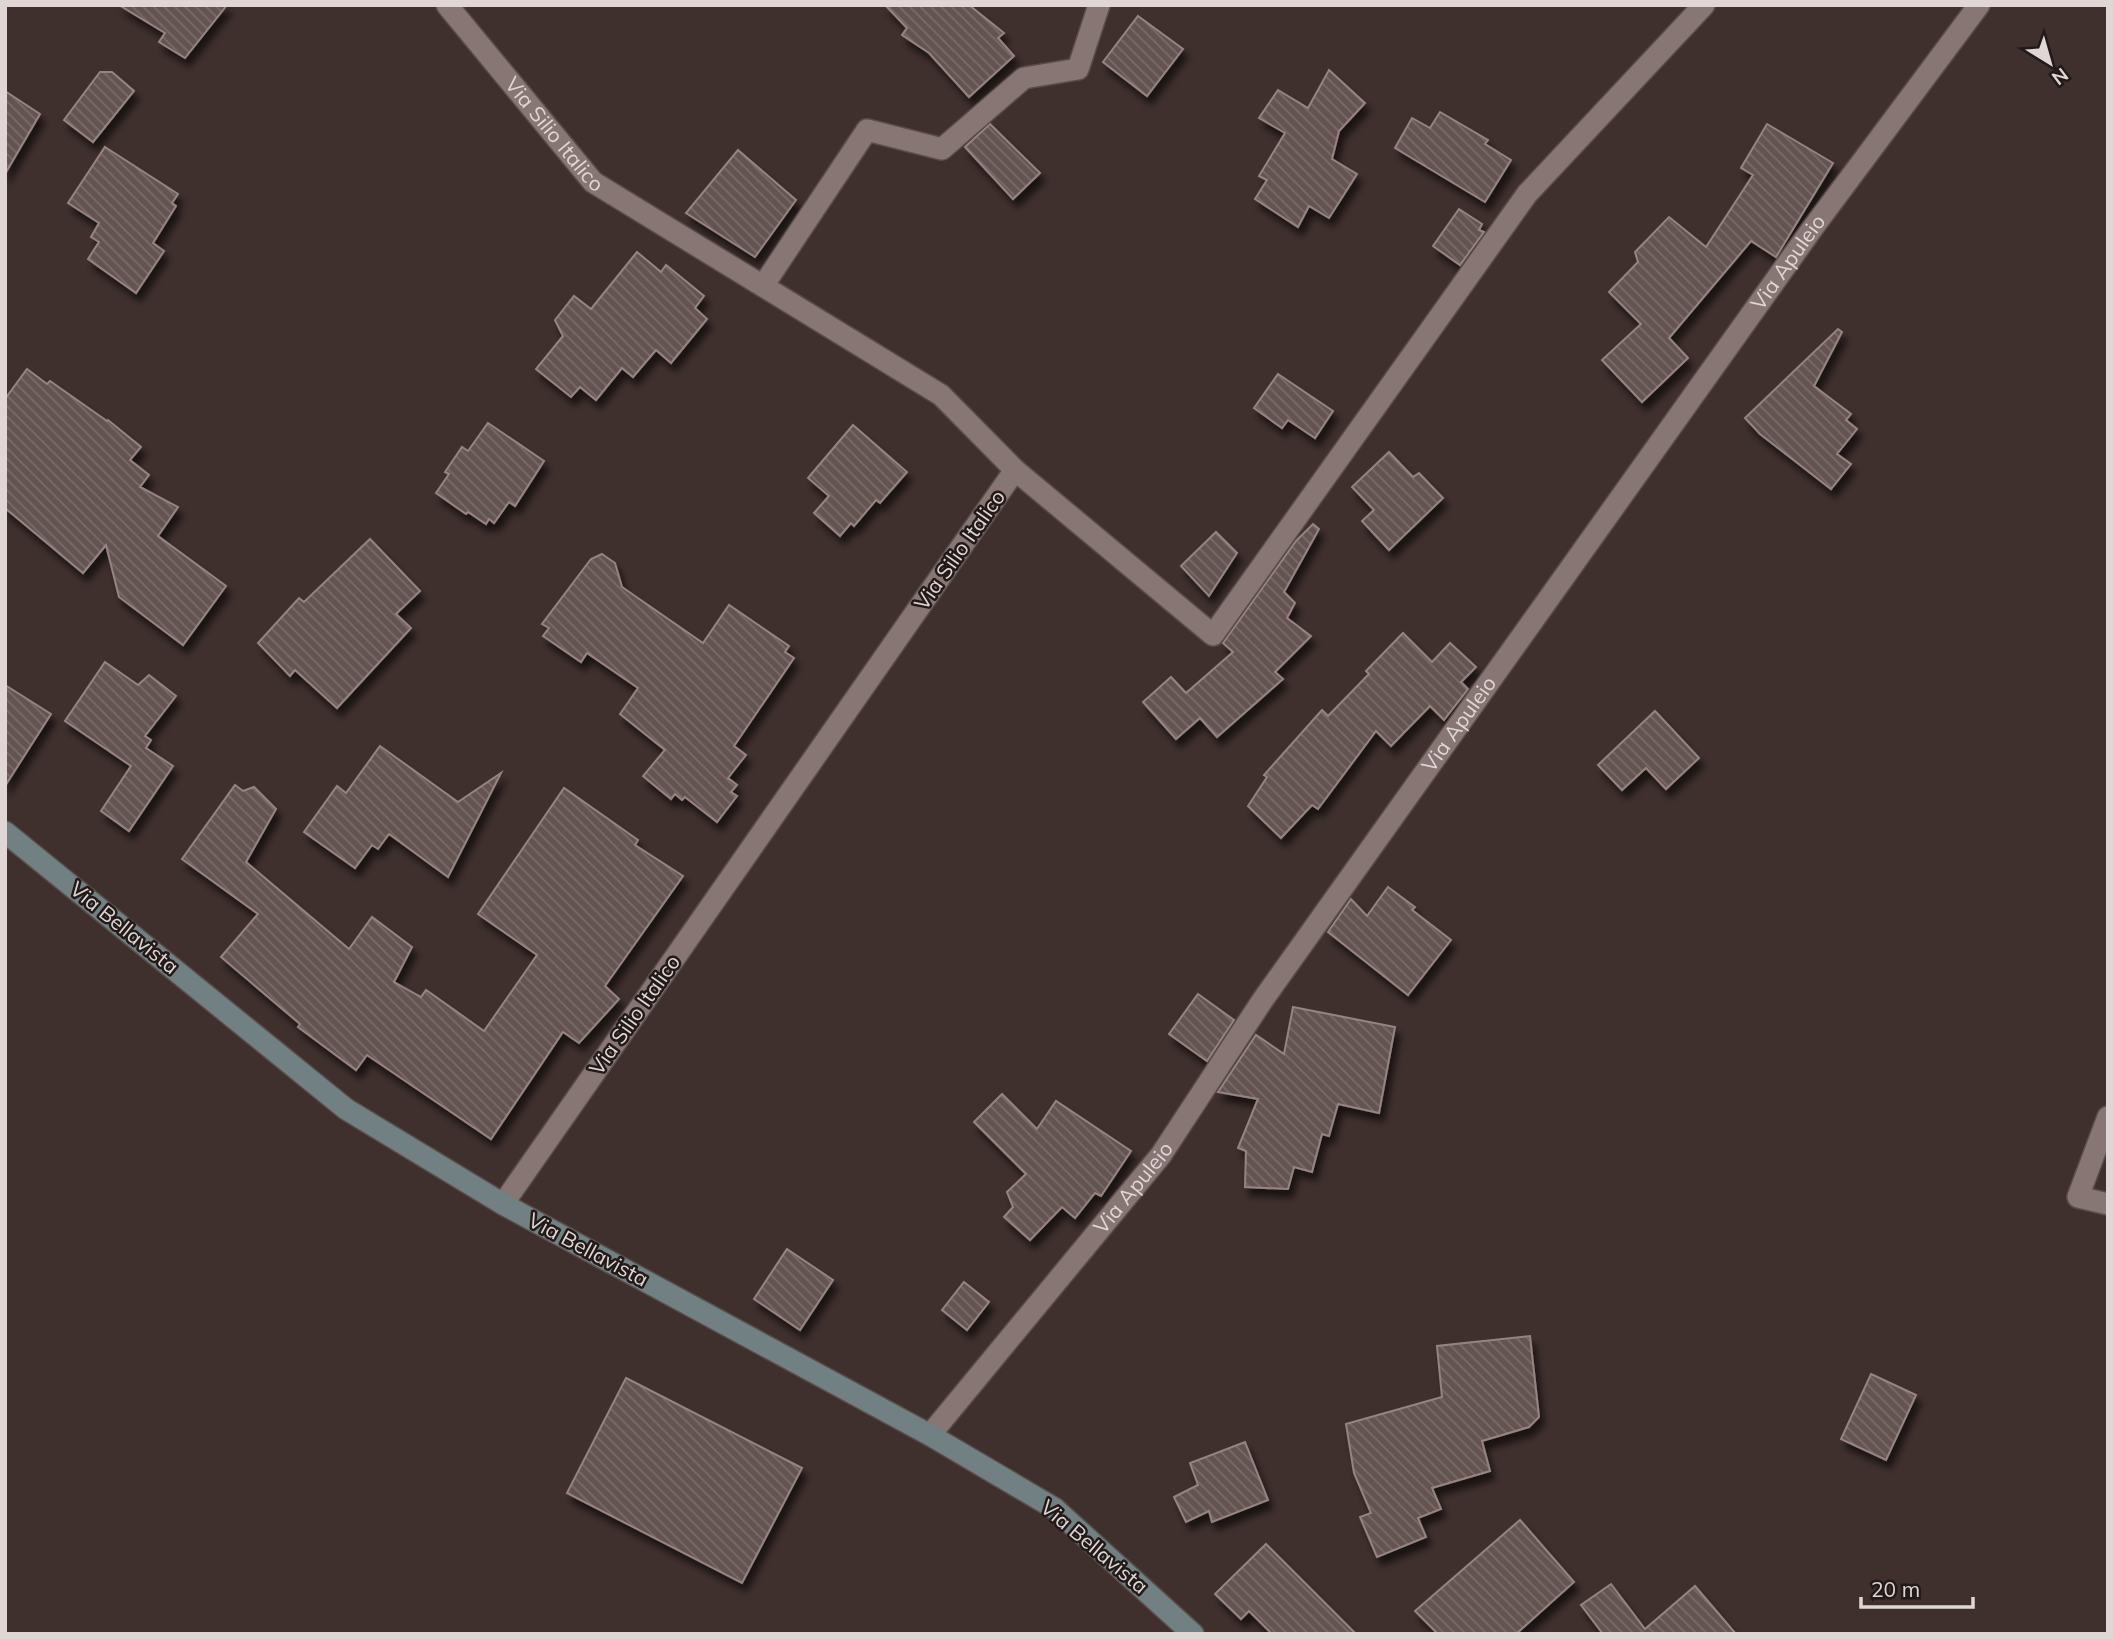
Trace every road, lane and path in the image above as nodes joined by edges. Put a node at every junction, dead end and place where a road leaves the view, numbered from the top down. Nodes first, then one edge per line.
1 (447, 5) edge
2 (1099, 5) edge
3 (1704, 5) edge
4 (1979, 5) edge
5 (763, 286) junction
6 (1015, 470) junction
7 (5, 832) edge
8 (2108, 1117) edge
9 (503, 1204) junction
10 (2108, 1205) edge
11 (930, 1435) junction
12 (1193, 1634) edge

1 - 5 street, Via Silio Italico
2 - 5 street
3 - 6 street
4 - 11 street, Via Apuleio
5 - 6 street, Via Silio Italico
6 - 9 street, Via Silio Italico
7 - 9 street, Via Bellavista
8 - 10 street
9 - 11 street, Via Bellavista
11 - 12 street, Via Bellavista

